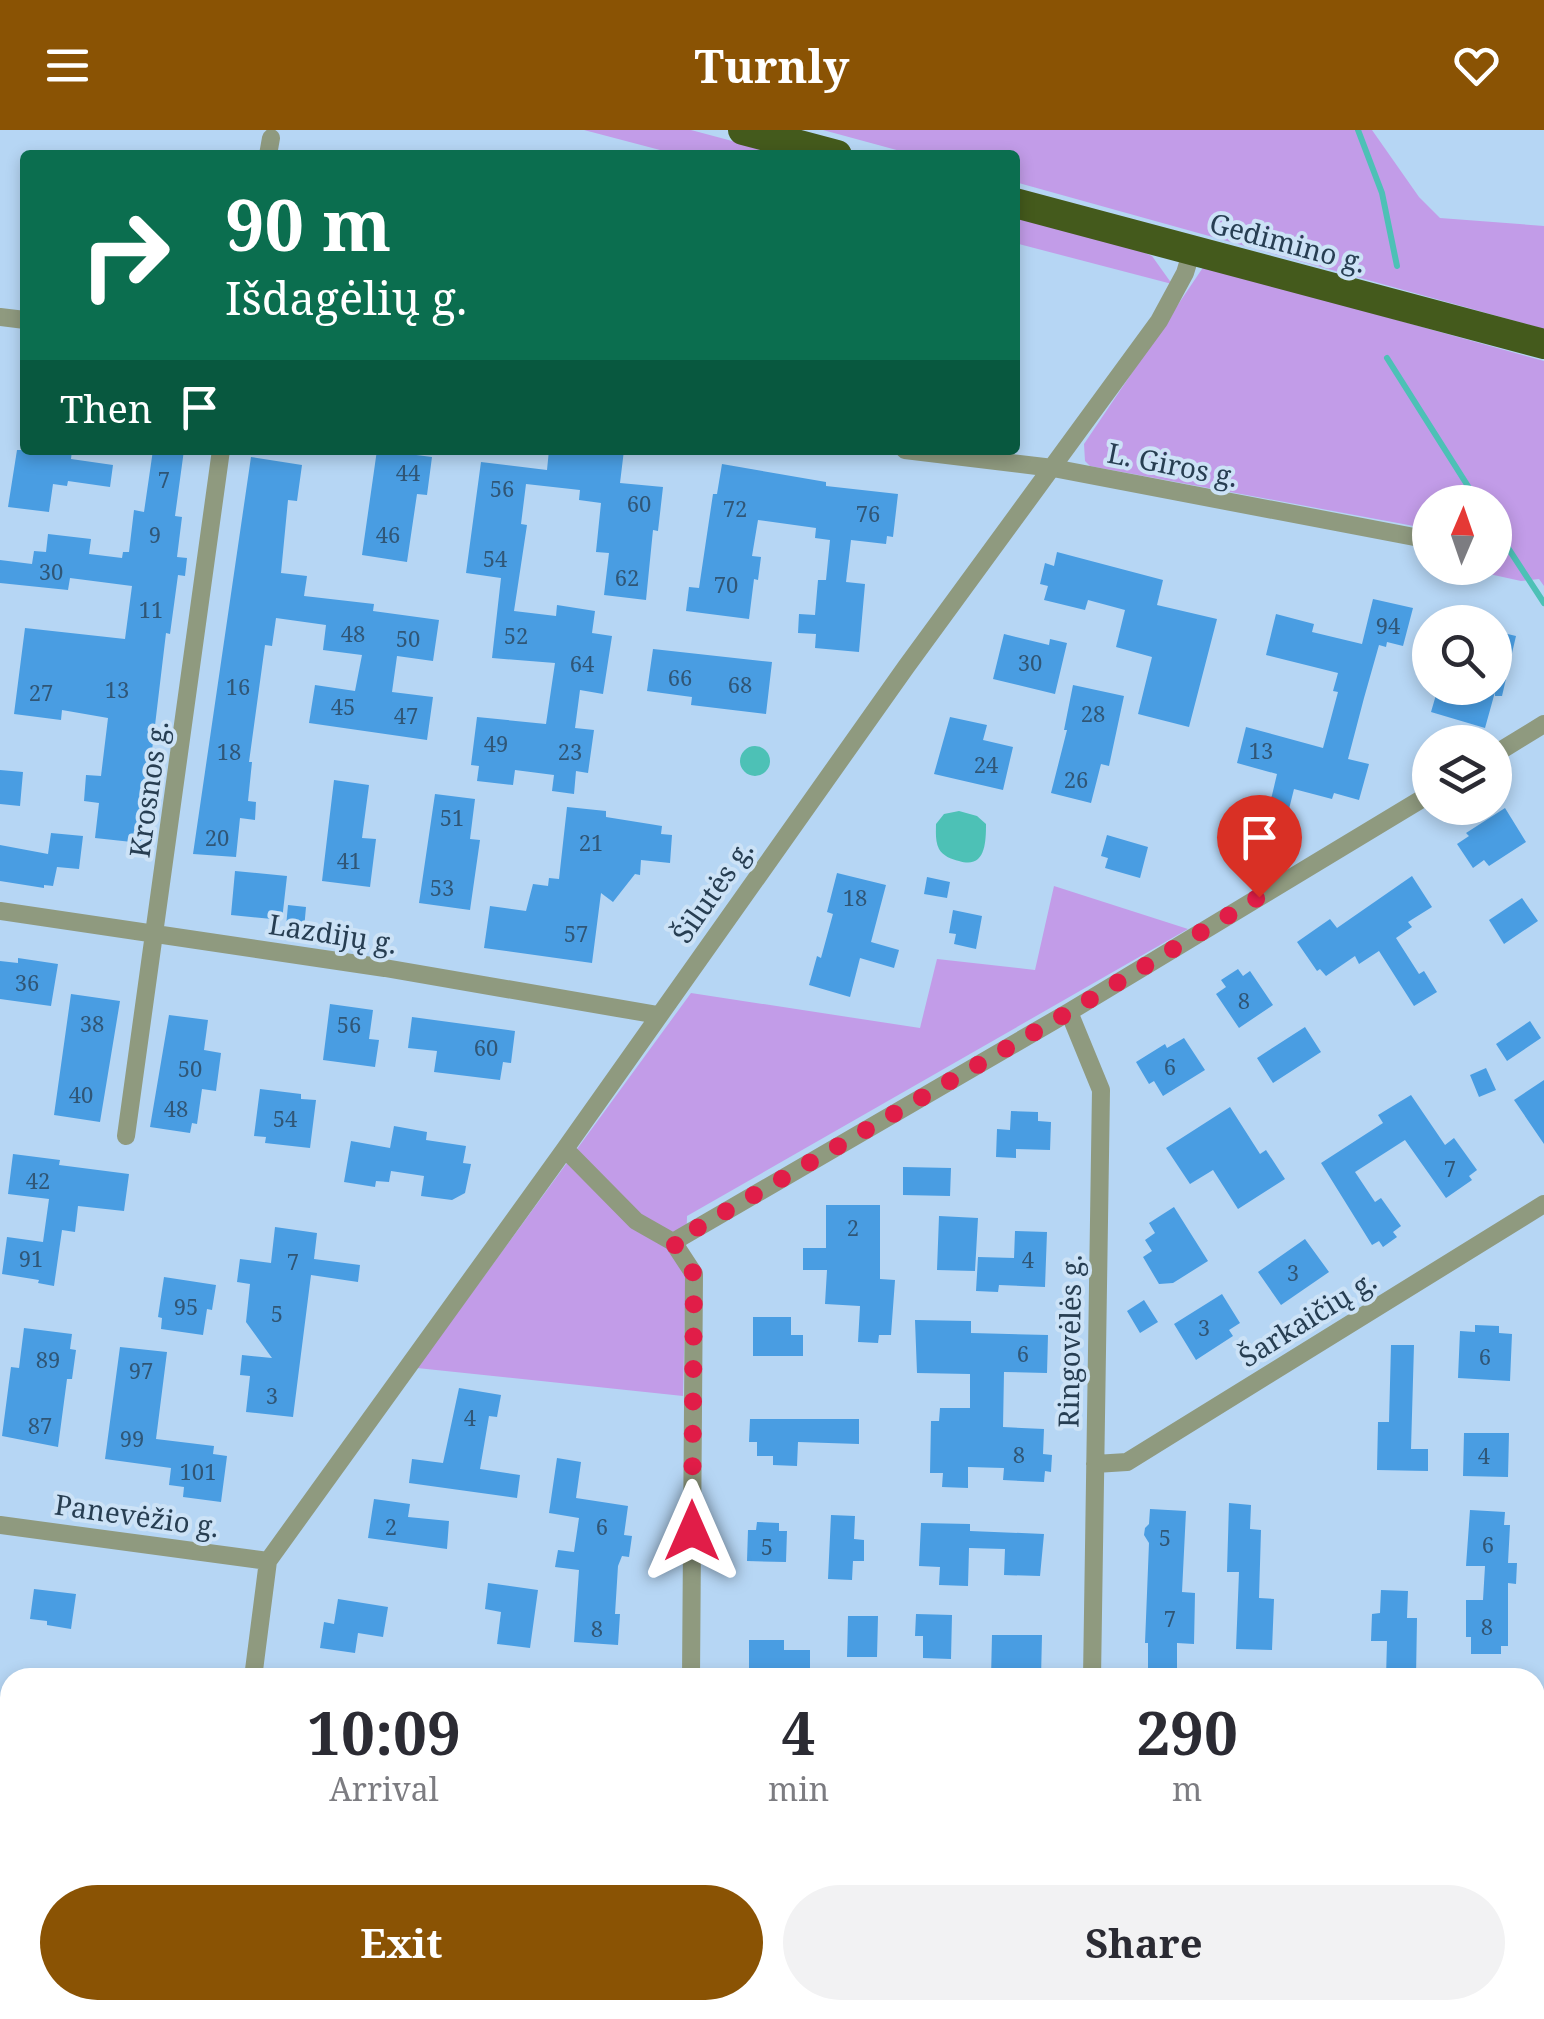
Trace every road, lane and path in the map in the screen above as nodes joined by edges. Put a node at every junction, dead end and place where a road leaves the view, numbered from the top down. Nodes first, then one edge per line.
1 (743, 130) edge
2 (818, 150) edge
3 (1020, 204) edge
4 (1192, 250) junction
5 (1544, 344) edge
6 (220, 455) edge
7 (946, 455) edge
8 (1054, 468) junction
9 (1412, 537) edge
10 (1544, 724) edge
11 (1512, 744) edge
12 (1412, 805) edge
13 (0, 911) edge
14 (156, 934) junction
15 (1069, 1012) junction
16 (658, 1015) junction
17 (126, 1136) dead end
18 (565, 1148) junction
19 (1544, 1204) edge
20 (673, 1242) junction
21 (1095, 1464) junction
22 (0, 1525) edge
23 (268, 1560) junction
24 (254, 1668) edge
25 (691, 1668) edge
26 (1092, 1668) edge

1 - 2 highway
3 - 4 highway, Gedimino g.
4 - 5 highway, Gedimino g.
4 - 8 street, Šilutės g.
6 - 14 street, Krosnos g.
7 - 8 street, L. Giros g.
8 - 9 street, L. Giros g.
8 - 16 street, Šilutės g.
10 - 11 street
12 - 15 street
13 - 14 street, Lazdijų g.
14 - 16 street, Lazdijų g.
14 - 17 street, Krosnos g.
15 - 20 street
15 - 21 street, Ringovėlės g.
16 - 18 street, Šilutės g.
18 - 20 street
18 - 23 street, Šilutės g.
19 - 21 street, Šarkaičių g.
20 - 25 street
21 - 26 street, Ringovėlės g.
22 - 23 street, Panevėžio g.
23 - 24 street

